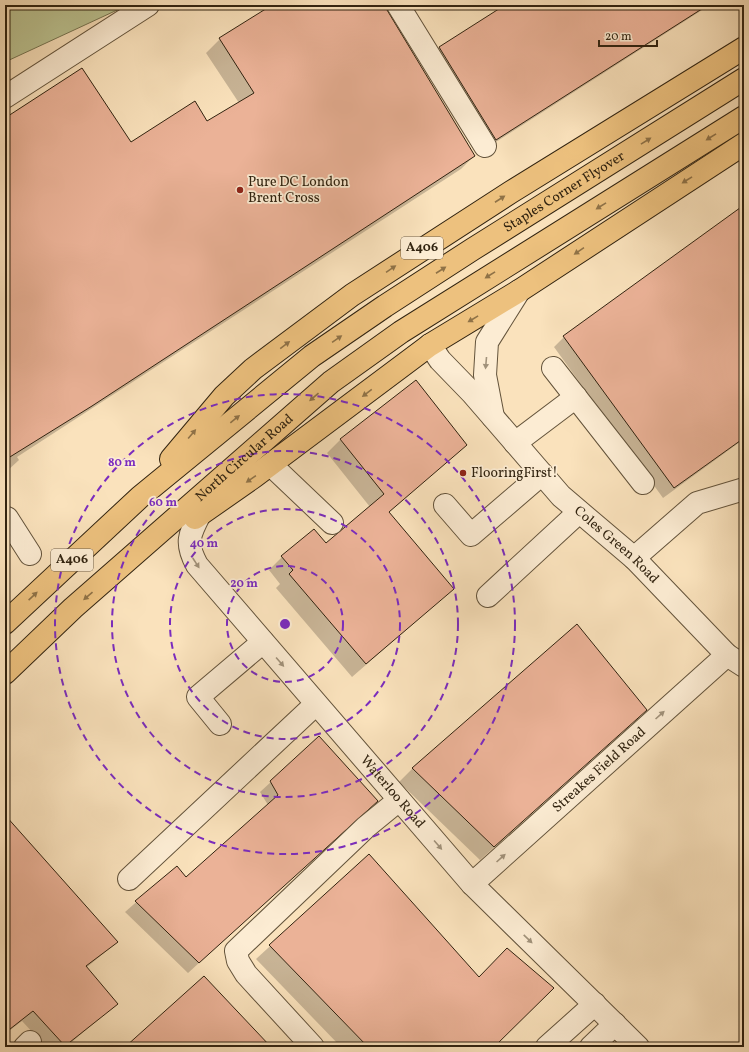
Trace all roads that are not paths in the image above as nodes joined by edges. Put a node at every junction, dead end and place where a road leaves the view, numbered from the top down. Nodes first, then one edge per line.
1 (148, 5) edge
2 (398, 5) edge
3 (744, 48) edge
4 (744, 79) edge
5 (5, 97) edge
6 (744, 117) edge
7 (744, 144) edge
8 (485, 146) dead end
9 (519, 291) junction
10 (430, 345) junction
11 (553, 368) dead end
12 (576, 398) junction
13 (494, 418) junction
14 (515, 443) junction
15 (271, 465) junction
16 (542, 474) junction
17 (643, 483) dead end
18 (744, 489) edge
19 (140, 497) junction
20 (444, 505) dead end
21 (579, 512) junction
22 (200, 514) junction
23 (5, 520) edge
24 (332, 523) dead end
25 (30, 554) dead end
26 (634, 558) junction
27 (117, 570) junction
28 (488, 596) dead end
29 (5, 623) edge
30 (263, 642) junction
31 (736, 661) edge
32 (5, 673) edge
33 (316, 704) junction
34 (220, 724) dead end
35 (399, 800) junction
36 (129, 879) dead end
37 (472, 884) junction
38 (595, 1004) junction
39 (615, 1024) junction
40 (312, 1047) edge
41 (547, 1047) edge
42 (591, 1047) edge
43 (638, 1047) edge

1 - 5 street
2 - 8 street
19 -> 3 highway, A406
19 -> 4 highway, Staples Corner Flyover / A406
6 -> 27 highway, North Circular Road / A406
7 -> 9 highway, A406
9 -> 10 highway, A406
9 -> 13 street, Coles Green Road
10 - 13 street, Coles Green Road
10 -> 15 highway, A406
11 - 12 street
12 - 14 street
12 - 17 street
13 - 14 street, Coles Green Road
14 - 16 street, Coles Green Road
15 -> 22 highway, A406
15 - 24 street
16 - 20 street
16 - 21 street, Coles Green Road
18 - 26 street
29 -> 19 highway, A406
21 - 26 street, Coles Green Road
21 - 28 street
22 - 27 highway, A406
22 -> 30 street, Waterloo Road
23 - 25 street
26 - 31 street, Coles Green Road
27 -> 32 highway, North Circular Road / A406
30 -> 33 street, Waterloo Road
30 - 34 street
37 -> 31 street, Streakes Field Road
33 - 35 street, Waterloo Road
33 - 36 street
35 -> 37 street, Waterloo Road
35 - 40 street
37 -> 38 street, Waterloo Road
38 - 39 street, Waterloo Road
38 - 41 street
39 - 42 street
39 - 43 street, Waterloo Road

